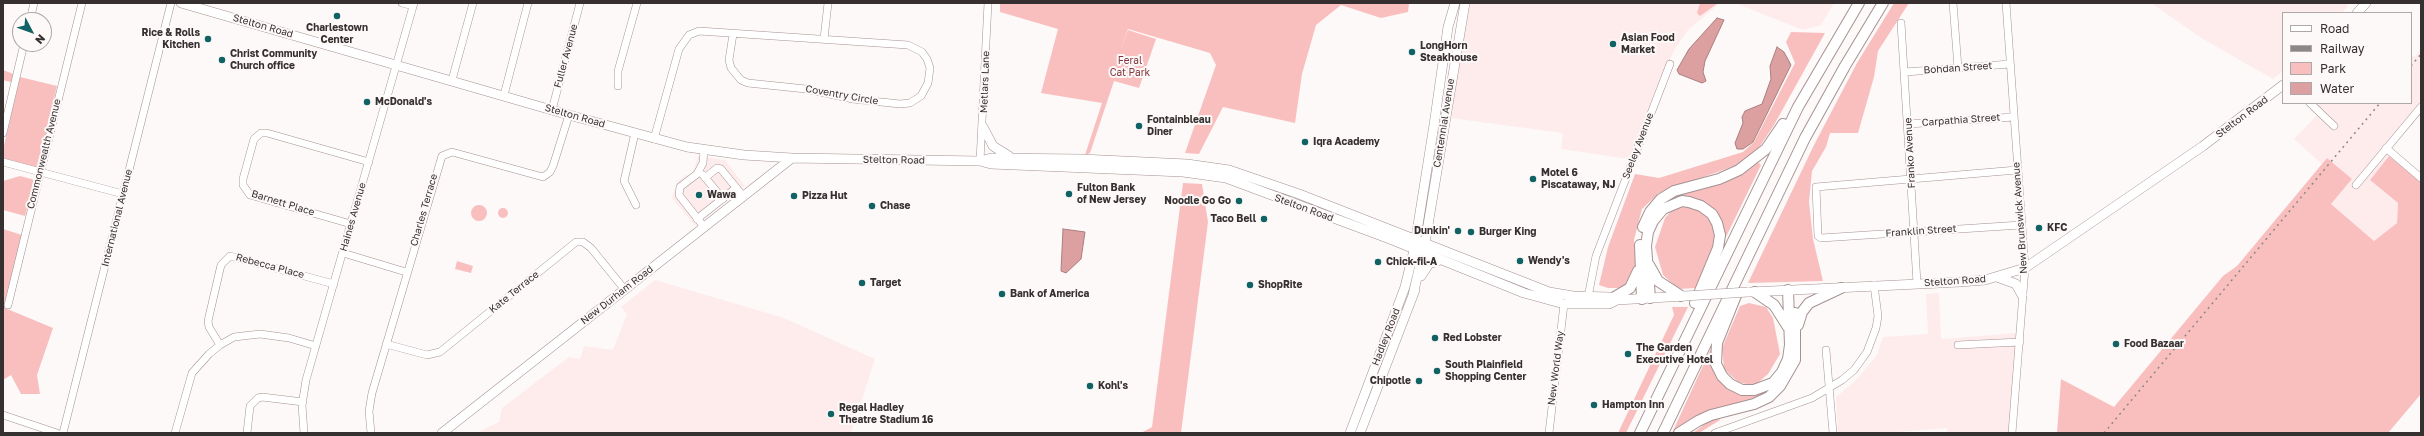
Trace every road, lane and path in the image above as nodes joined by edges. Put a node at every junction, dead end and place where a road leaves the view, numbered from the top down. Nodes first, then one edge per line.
1 (82, 3) edge
2 (171, 3) edge
3 (181, 3) edge
4 (402, 3) edge
5 (473, 3) edge
6 (528, 3) edge
7 (580, 3) edge
8 (637, 3) edge
9 (828, 3) edge
10 (988, 3) edge
11 (1455, 3) edge
12 (1465, 3) edge
13 (1859, 3) edge
14 (1883, 3) edge
15 (1953, 3) edge
16 (2006, 3) edge
17 (2366, 3) edge
18 (414, 5) edge
19 (2358, 12) edge
20 (1902, 22) dead end
21 (733, 34) junction
22 (824, 39) junction
23 (22, 52) edge
24 (397, 64) junction
25 (1670, 64) dead end
26 (2010, 64) junction
27 (1958, 68) junction
28 (1906, 72) junction
29 (452, 80) junction
30 (618, 86) dead end
31 (2282, 86) edge
32 (504, 95) junction
33 (2311, 104) edge
34 (1798, 107) junction
35 (2421, 107) edge
36 (552, 110) junction
37 (569, 115) junction
38 (2014, 117) junction
39 (1908, 124) junction
40 (2334, 126) dead end
41 (983, 127) junction
42 (3, 133) edge
43 (635, 133) junction
44 (654, 139) junction
45 (2386, 148) junction
46 (704, 149) junction
47 (763, 156) junction
48 (792, 158) junction
49 (1014, 158) junction
50 (980, 161) junction
51 (3, 162) edge
52 (369, 162) junction
53 (2017, 170) junction
54 (40, 172) junction
55 (697, 174) junction
56 (767, 177) junction
57 (1911, 177) junction
58 (705, 178) junction
59 (2421, 178) edge
60 (2356, 185) dead end
61 (736, 188) junction
62 (123, 194) junction
63 (742, 196) junction
64 (723, 199) junction
65 (636, 205) dead end
66 (698, 219) junction
67 (351, 224) junction
68 (2021, 225) junction
69 (704, 227) junction
70 (1914, 231) junction
71 (1415, 239) junction
72 (1425, 243) junction
73 (1414, 250) junction
74 (343, 253) junction
75 (1422, 254) junction
76 (1647, 258) junction
77 (1440, 260) junction
78 (1746, 260) junction
79 (1640, 268) junction
80 (2025, 268) junction
81 (406, 272) junction
82 (1995, 277) junction
83 (1917, 283) junction
84 (334, 284) junction
85 (1874, 285) junction
86 (1840, 288) junction
87 (1791, 289) junction
88 (625, 290) junction
89 (1751, 292) junction
90 (1413, 295) junction
91 (2022, 295) junction
92 (1683, 296) junction
93 (1588, 297) junction
94 (1615, 299) junction
95 (1646, 299) junction
96 (1564, 304) junction
97 (8, 305) dead end
98 (1793, 331) junction
99 (1685, 340) junction
100 (2020, 342) junction
101 (386, 344) junction
102 (220, 345) junction
103 (1958, 345) dead end
104 (316, 346) junction
105 (1826, 350) dead end
106 (1830, 388) junction
107 (303, 402) junction
108 (3, 415) edge
109 (57, 433) edge
110 (63, 433) edge
111 (175, 433) edge
112 (246, 433) edge
113 (304, 433) edge
114 (371, 433) edge
115 (442, 433) edge
116 (1350, 433) edge
117 (1360, 433) edge
118 (1549, 433) edge
119 (1640, 433) edge
120 (1663, 433) edge
121 (1679, 433) edge
122 (1715, 433) edge
123 (1833, 433) edge
124 (2012, 433) edge

1 - 54 street, Commonwealth Avenue
2 - 62 street, International Avenue
3 - 24 main road, Stelton Road
4 - 18 street
5 - 29 street
6 - 32 street
7 - 36 street, Fuller Avenue
8 - 30 street
9 - 22 street
10 - 41 street, Metlars Lane
11 - 71 main road, Centennial Avenue
12 - 72 main road, Centennial Avenue
13 - 34 highway
14 - 78 highway
15 - 27 street
16 - 26 street, New Brunswick Avenue
17 - 19 main road
18 - 24 street, Haines Avenue
20 - 28 street, Franko Avenue
21 - 22 street, Coventry Circle
21 - 22 street, Coventry Circle
21 - 44 street, Coventry Circle
23 - 42 street
24 - 29 main road, Stelton Road
24 - 52 street, Haines Avenue
25 - 93 street, Seeley Avenue
26 - 27 street, Bohdan Street
26 - 38 street, New Brunswick Avenue
27 - 28 street, Bohdan Street
28 - 39 street, Franko Avenue
29 - 32 main road, Stelton Road
31 - 80 main road, Stelton Road
32 - 36 main road, Stelton Road
33 - 40 street
34 - 79 highway
34 - 99 highway
35 - 45 street
36 - 37 main road, Stelton Road
37 - 43 main road, Stelton Road
37 - 81 street, Charles Terrace
38 - 39 street, Carpathia Street
38 - 53 street, New Brunswick Avenue
39 - 57 street, Franko Avenue
41 - 49 main road
41 - 50 street, Metlars Lane
43 - 44 main road, Stelton Road
43 - 65 street
44 - 46 main road, Stelton Road
45 - 59 street
45 - 60 street
46 - 47 main road, Stelton Road
46 - 55 street
47 - 48 main road, Stelton Road
47 - 56 main road
48 - 50 main road, Stelton Road
48 - 56 main road, New Durham Road
49 - 50 main road, Stelton Road
49 - 71 main road, Stelton Road
50 - 73 main road, Stelton Road
51 - 54 street
52 - 67 street, Haines Avenue
52 - 67 street, Barnett Place
53 - 57 street
53 - 68 street, New Brunswick Avenue
54 - 62 street
54 - 97 street, Commonwealth Avenue
55 - 58 street
55 - 66 street
56 - 63 main road, New Durham Road
57 - 70 street, Franko Avenue
57 - 70 street, Franklin Street
58 - 61 street
58 - 64 street
61 - 63 street
61 - 64 street
62 - 110 street, International Avenue
63 - 69 main road, New Durham Road
64 - 66 street
66 - 69 street
67 - 74 street, Haines Avenue
68 - 70 street, Franklin Street
68 - 80 street, New Brunswick Avenue
69 - 88 main road, New Durham Road
70 - 83 street, Franko Avenue
71 - 72 main road, Stelton Road
71 - 73 main road, Hadley Road
72 - 75 main road, Hadley Road
72 - 93 main road, Stelton Road
73 - 75 main road, Stelton Road
73 - 116 main road, Hadley Road
74 - 81 street
74 - 84 street, Haines Avenue
75 - 77 main road, Stelton Road
75 - 90 main road, Hadley Road
76 - 92 highway
76 - 95 highway
76 - 99 highway
77 - 90 main road, Hadley Road
77 - 96 main road, Stelton Road
78 - 98 highway
78 - 120 highway
79 - 94 highway
79 - 95 highway
80 - 82 main road, Stelton Road
80 - 91 street, New Brunswick Avenue
81 - 101 street, Charles Terrace
82 - 83 main road, Stelton Road
82 - 91 main road
83 - 85 main road, Stelton Road
84 - 102 street, Rebecca Place
84 - 104 street, Haines Avenue
85 - 86 main road, Stelton Road
85 - 106 street
86 - 87 main road, Stelton Road
86 - 98 highway
87 - 89 main road, Stelton Road
87 - 98 highway
88 - 101 street, Kate Terrace
88 - 115 main road, New Durham Road
89 - 92 main road, Stelton Road, bridge
89 - 98 highway
90 - 117 main road, Hadley Road
91 - 100 street, New Brunswick Avenue
92 - 95 main road, Stelton Road
93 - 94 main road, Stelton Road
94 - 95 main road, Stelton Road
94 - 96 main road, Stelton Road
96 - 118 street, New World Way
98 - 121 highway
99 - 119 highway
100 - 103 street
100 - 124 street, New Brunswick Avenue
101 - 114 street, Charles Terrace
102 - 104 street
102 - 111 street
104 - 107 street, Haines Avenue
105 - 106 street
106 - 122 street
106 - 123 street
107 - 112 street
107 - 113 street, Haines Avenue
108 - 109 street

